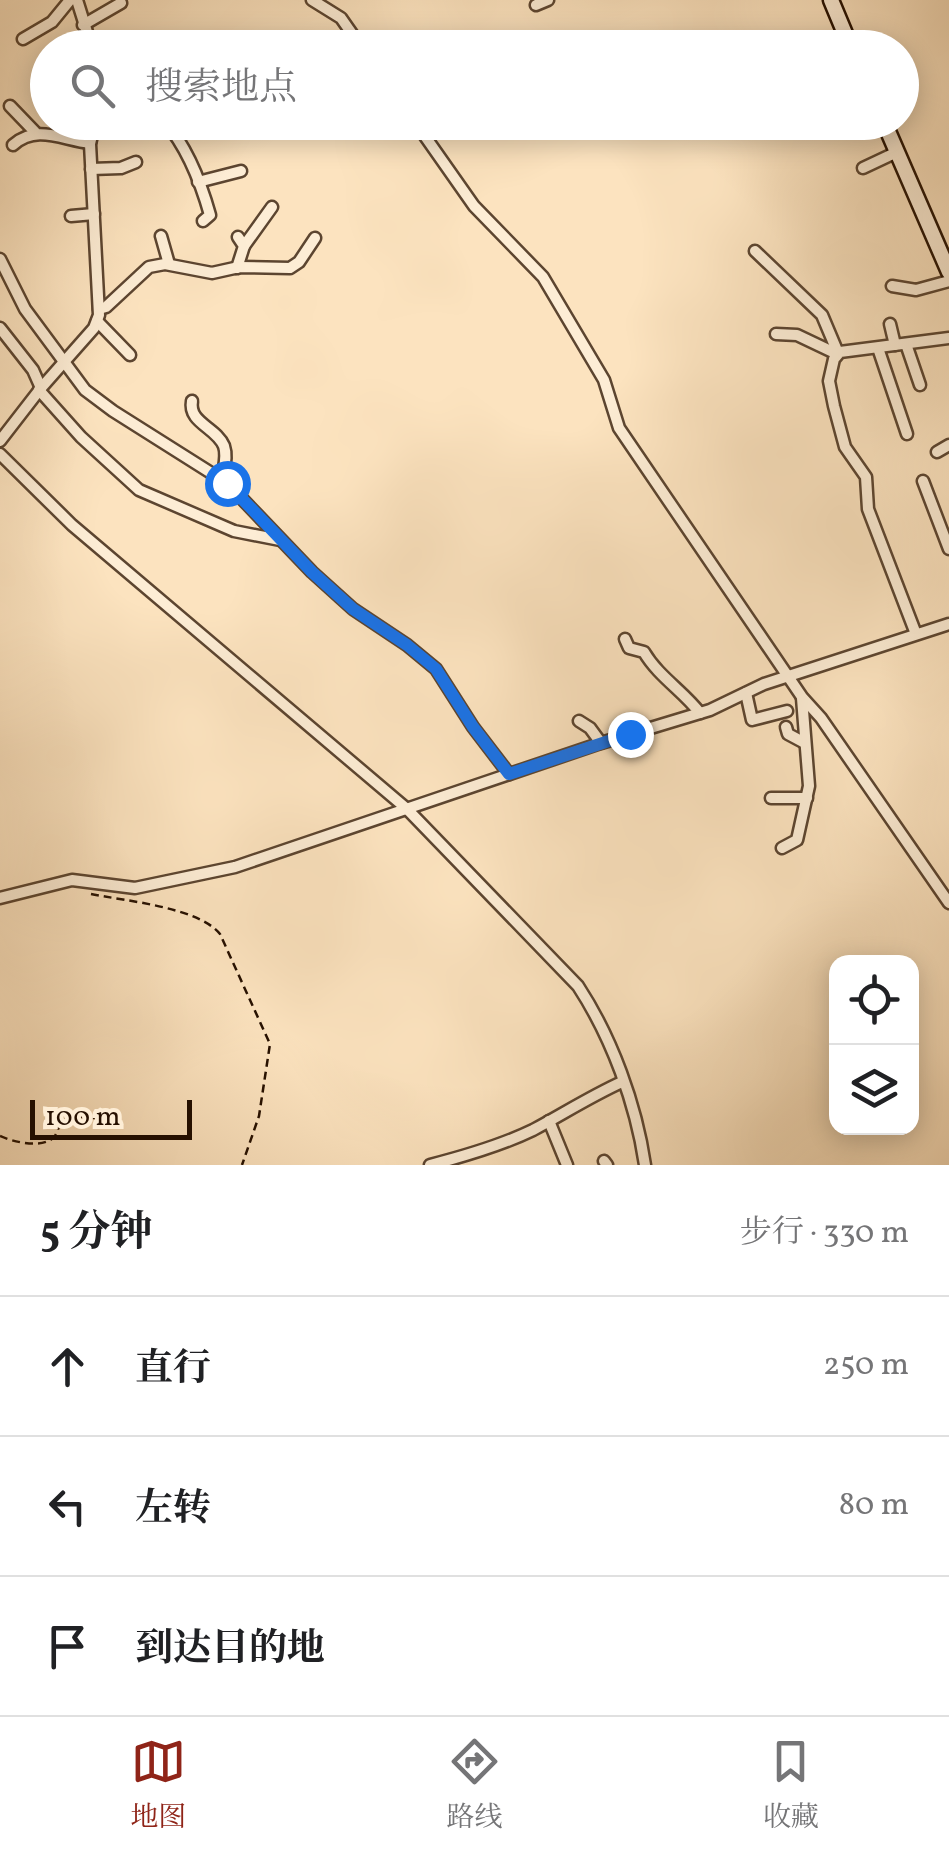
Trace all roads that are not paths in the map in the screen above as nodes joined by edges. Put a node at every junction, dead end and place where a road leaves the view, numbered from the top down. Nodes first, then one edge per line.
1 (74, 0) edge
2 (312, 0) edge
3 (831, 0) edge
4 (121, 3) dead end
5 (82, 24) junction
6 (38, 30) edge
7 (84, 30) edge
8 (350, 30) edge
9 (844, 30) edge
10 (30, 35) edge
11 (23, 39) dead end
12 (10, 106) dead end
13 (30, 126) edge
14 (30, 133) edge
15 (75, 140) edge
16 (91, 140) edge
17 (180, 140) edge
18 (428, 140) edge
19 (892, 140) edge
20 (90, 143) junction
21 (13, 144) dead end
22 (897, 152) junction
23 (136, 162) dead end
24 (863, 168) dead end
25 (92, 169) junction
26 (241, 171) dead end
27 (198, 182) junction
28 (272, 207) dead end
29 (94, 214) junction
30 (71, 216) dead end
31 (203, 221) dead end
32 (160, 236) dead end
33 (315, 238) dead end
34 (755, 251) dead end
35 (0, 258) edge
36 (136, 258) dead end
37 (170, 264) junction
38 (237, 268) junction
39 (144, 271) junction
40 (949, 272) edge
41 (949, 281) edge
42 (892, 286) dead end
43 (99, 309) junction
44 (97, 322) junction
45 (890, 324) dead end
46 (0, 328) edge
47 (776, 334) dead end
48 (949, 338) edge
49 (900, 345) junction
50 (878, 348) junction
51 (838, 353) junction
52 (130, 355) dead end
53 (64, 363) junction
54 (920, 385) dead end
55 (40, 389) junction
56 (192, 401) dead end
57 (907, 434) dead end
58 (0, 441) edge
59 (949, 446) edge
60 (937, 452) dead end
61 (0, 454) edge
62 (222, 480) junction
63 (922, 480) dead end
64 (945, 529) edge
65 (281, 540) junction
66 (949, 549) edge
67 (949, 624) edge
68 (916, 634) junction
69 (625, 639) dead end
70 (789, 676) junction
71 (746, 693) junction
72 (802, 697) junction
73 (787, 711) dead end
74 (700, 713) junction
75 (579, 721) dead end
76 (786, 727) dead end
77 (804, 742) junction
78 (601, 743) junction
79 (509, 774) junction
80 (772, 798) dead end
81 (806, 798) junction
82 (407, 810) junction
83 (782, 848) dead end
84 (0, 898) edge
85 (949, 903) edge
86 (622, 1082) junction
87 (549, 1120) junction
88 (474, 1160) edge
89 (430, 1165) edge
90 (567, 1165) edge
91 (645, 1165) edge

1 - 5 street
1 - 6 street
2 - 8 street
3 - 9 main road
4 - 5 street
5 - 7 street
10 - 11 street
12 - 13 street
14 - 21 street
15 - 20 street
16 - 20 street
17 - 27 street
18 - 70 street
19 - 22 main road
20 - 25 street
22 - 24 street
22 - 40 main road
23 - 25 street
25 - 29 street
26 - 27 street
27 - 31 street
28 - 38 street
29 - 30 street
29 - 43 street
32 - 37 street
33 - 38 street
34 - 51 street
35 - 53 street
36 - 39 street
37 - 38 street
37 - 39 street
39 - 43 street
41 - 42 street
43 - 44 street
44 - 52 street
44 - 53 street
45 - 49 street
46 - 55 street
47 - 51 street
48 - 49 street
49 - 50 street
49 - 54 street
50 - 51 street
50 - 57 street
51 - 68 street
53 - 55 street
53 - 62 street
55 - 58 street
55 - 65 street
56 - 62 street
59 - 60 street
61 - 82 street
62 - 65 street
63 - 64 street
64 - 66 street
65 - 79 street
67 - 68 street
68 - 70 street
69 - 74 street
70 - 71 street
70 - 72 street
71 - 73 street
71 - 74 street
72 - 77 street
72 - 85 street
74 - 78 street
75 - 78 street
76 - 77 street
77 - 81 street
78 - 79 street
79 - 82 street
80 - 81 street
81 - 83 street
82 - 84 street
82 - 86 street
86 - 87 street
86 - 91 street
87 - 88 street
87 - 90 street
88 - 89 street

